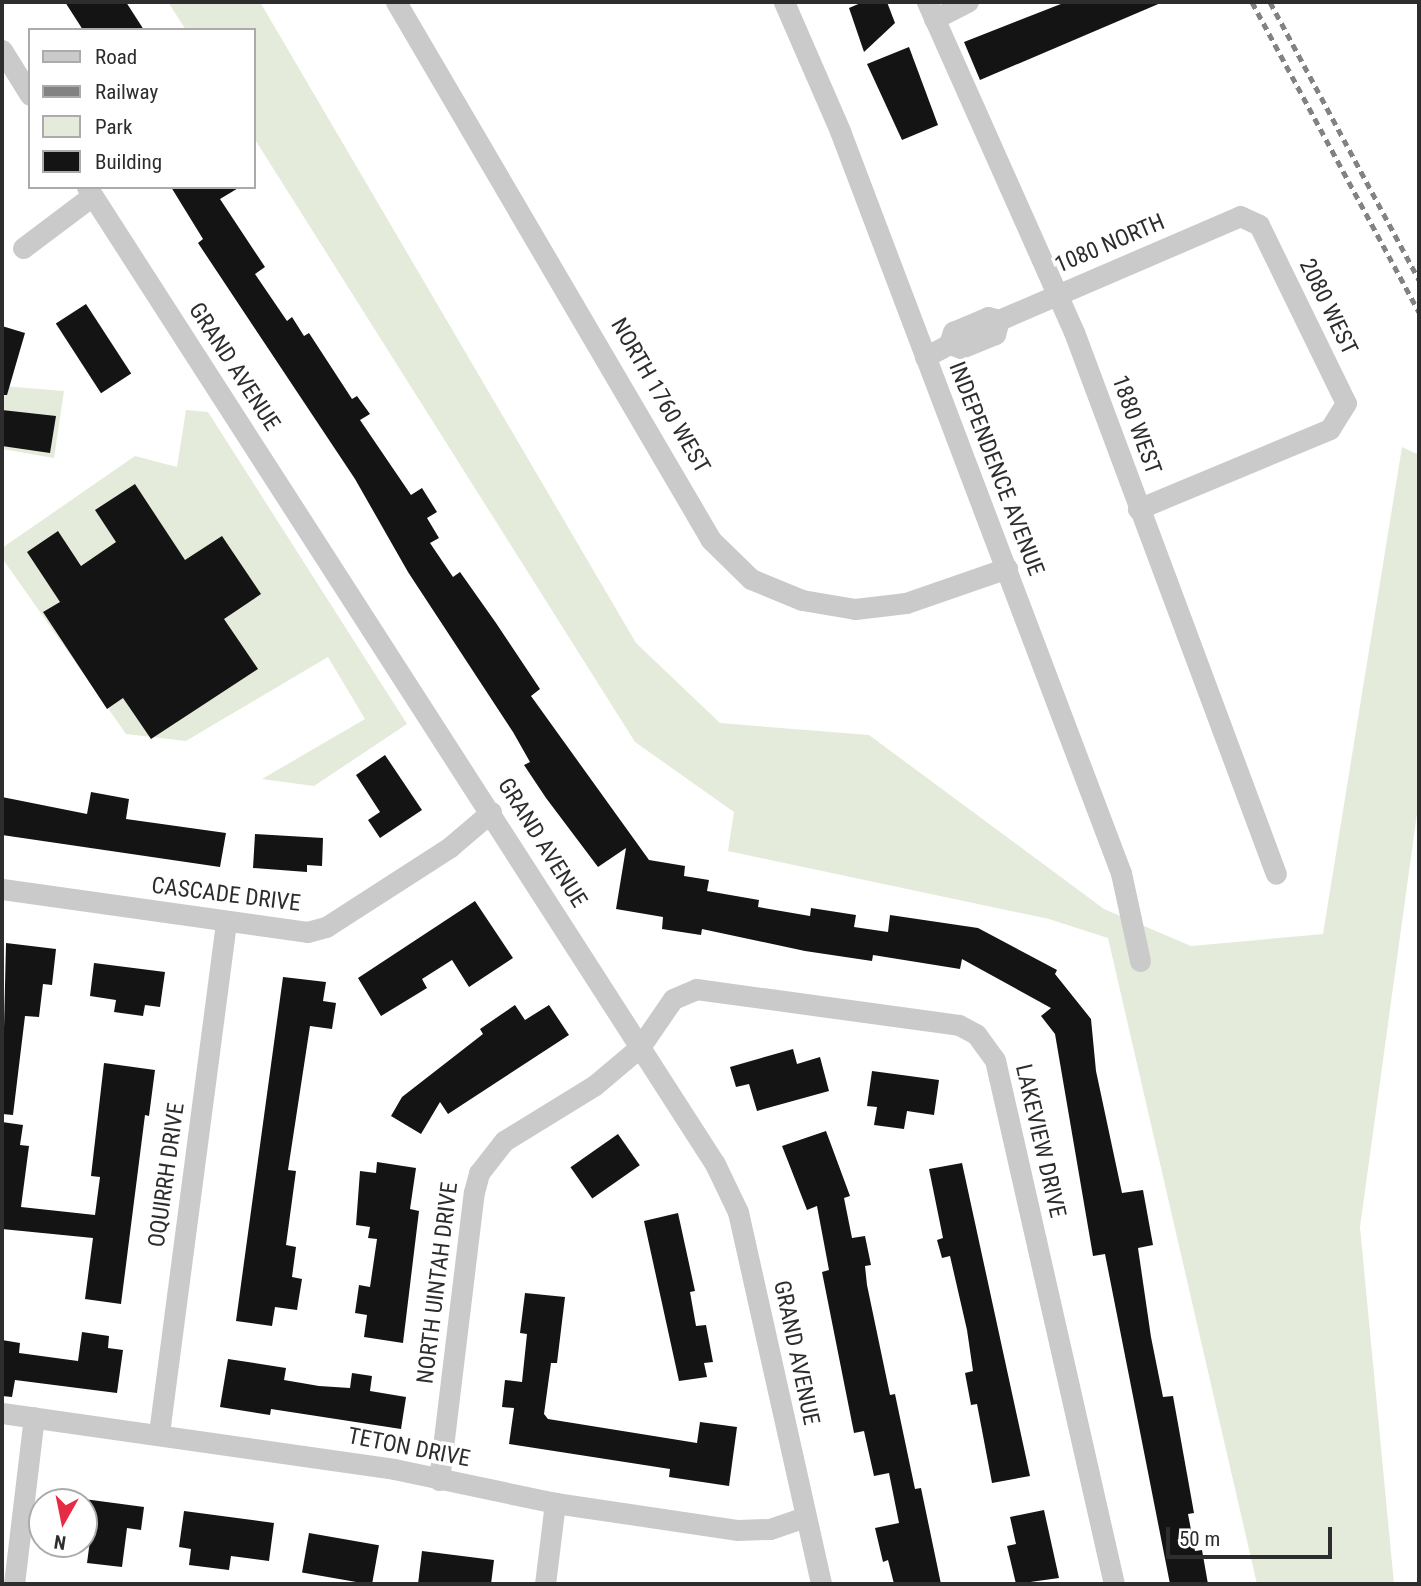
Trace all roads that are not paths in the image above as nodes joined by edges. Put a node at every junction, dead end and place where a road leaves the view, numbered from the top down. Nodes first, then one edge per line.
1 (396, 2) edge
2 (784, 2) edge
3 (968, 2) edge
4 (930, 10) edge
5 (2, 50) edge
6 (28, 92) edge
7 (90, 192) edge
8 (1240, 216) joint
9 (23, 248) dead end
10 (1058, 296) junction
11 (925, 357) junction
12 (1139, 509) junction
13 (1007, 568) junction
14 (491, 812) junction
15 (1276, 874) dead end
16 (2, 889) edge
17 (226, 923) junction
18 (1140, 961) dead end
19 (640, 1047) junction
20 (2, 1413) edge
21 (34, 1417) junction
22 (159, 1433) junction
23 (439, 1480) junction
24 (555, 1503) junction
25 (805, 1517) junction
26 (14, 1584) edge
27 (545, 1584) edge
28 (821, 1584) edge
29 (1114, 1584) edge

1 - 13 street, NORTH 1760 WEST
2 - 11 street, INDEPENDENCE AVENUE
3 - 4 street
4 - 10 street, 1880 WEST
5 - 6 street
7 - 9 street
7 - 14 street, GRAND AVENUE
8 - 10 street, 1080 NORTH
8 - 12 street, 2080 WEST
10 - 11 street, 1080 NORTH
10 - 12 street, 1880 WEST
11 - 13 street, INDEPENDENCE AVENUE
12 - 15 street, 1880 WEST
13 - 18 street, INDEPENDENCE AVENUE
14 - 17 street, CASCADE DRIVE
14 - 19 street, GRAND AVENUE
16 - 17 street, CASCADE DRIVE
17 - 22 street, OQUIRRH DRIVE
19 - 23 street, NORTH UINTAH DRIVE
19 - 25 street, GRAND AVENUE
19 - 29 street, LAKEVIEW DRIVE
20 - 21 street, TETON DRIVE
21 - 22 street, TETON DRIVE
21 - 26 street
22 - 23 street, TETON DRIVE
23 - 24 street, TETON DRIVE
24 - 25 street, TETON DRIVE
24 - 27 street
25 - 28 street, GRAND AVENUE

